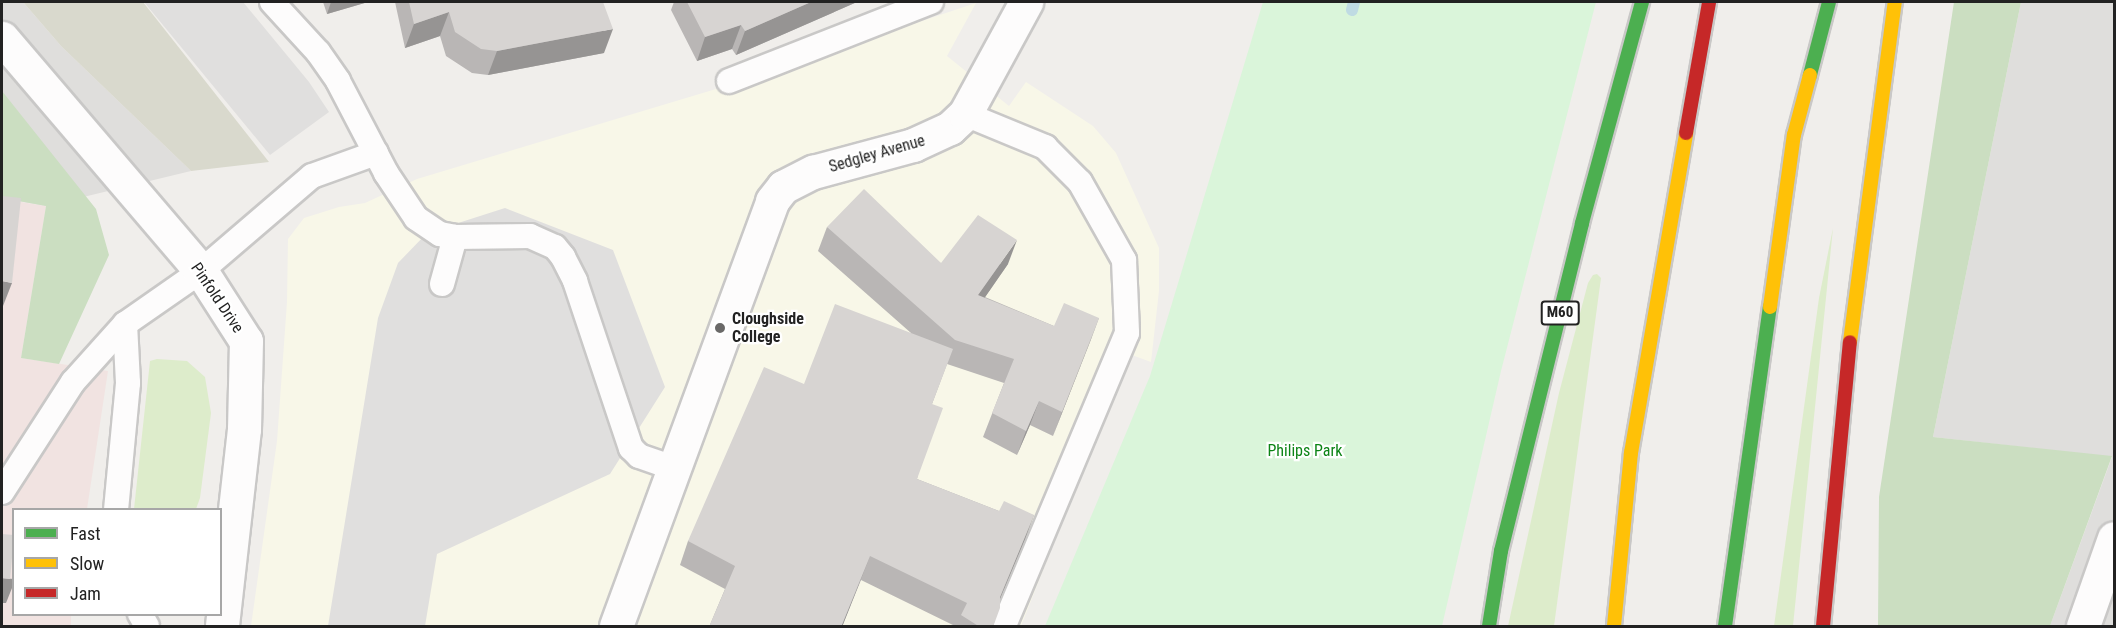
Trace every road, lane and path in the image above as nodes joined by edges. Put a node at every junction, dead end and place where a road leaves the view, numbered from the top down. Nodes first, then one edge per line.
1 (272, 2) edge
2 (931, 2) edge
3 (1026, 2) edge
4 (1642, 2) edge
5 (1709, 2) edge
6 (1828, 2) edge
7 (1894, 2) edge
8 (2, 38) edge
9 (729, 81) dead end
10 (965, 114) junction
11 (376, 153) junction
12 (455, 237) junction
13 (201, 271) junction
14 (442, 284) dead end
15 (125, 324) junction
16 (674, 468) junction
17 (2, 492) edge
18 (116, 508) edge
19 (2115, 538) edge
20 (222, 627) edge
21 (616, 627) edge
22 (1004, 627) edge
23 (1489, 627) edge
24 (1614, 627) edge
25 (1725, 627) edge
26 (1823, 627) edge
27 (2083, 627) edge

1 - 11 lane
2 - 9 lane
3 - 10 street
4 - 23 highway, M60
5 - 24 highway
6 - 25 highway
7 - 26 highway
8 - 13 street, Pinfold Drive
10 - 16 street, Sedgley Avenue
10 - 22 lane
11 - 12 lane
11 - 13 lane
12 - 14 lane
12 - 16 lane
13 - 15 lane
13 - 20 street, Pinfold Drive
15 - 17 lane
15 - 18 lane
16 - 21 street, Sedgley Avenue
19 - 27 street

